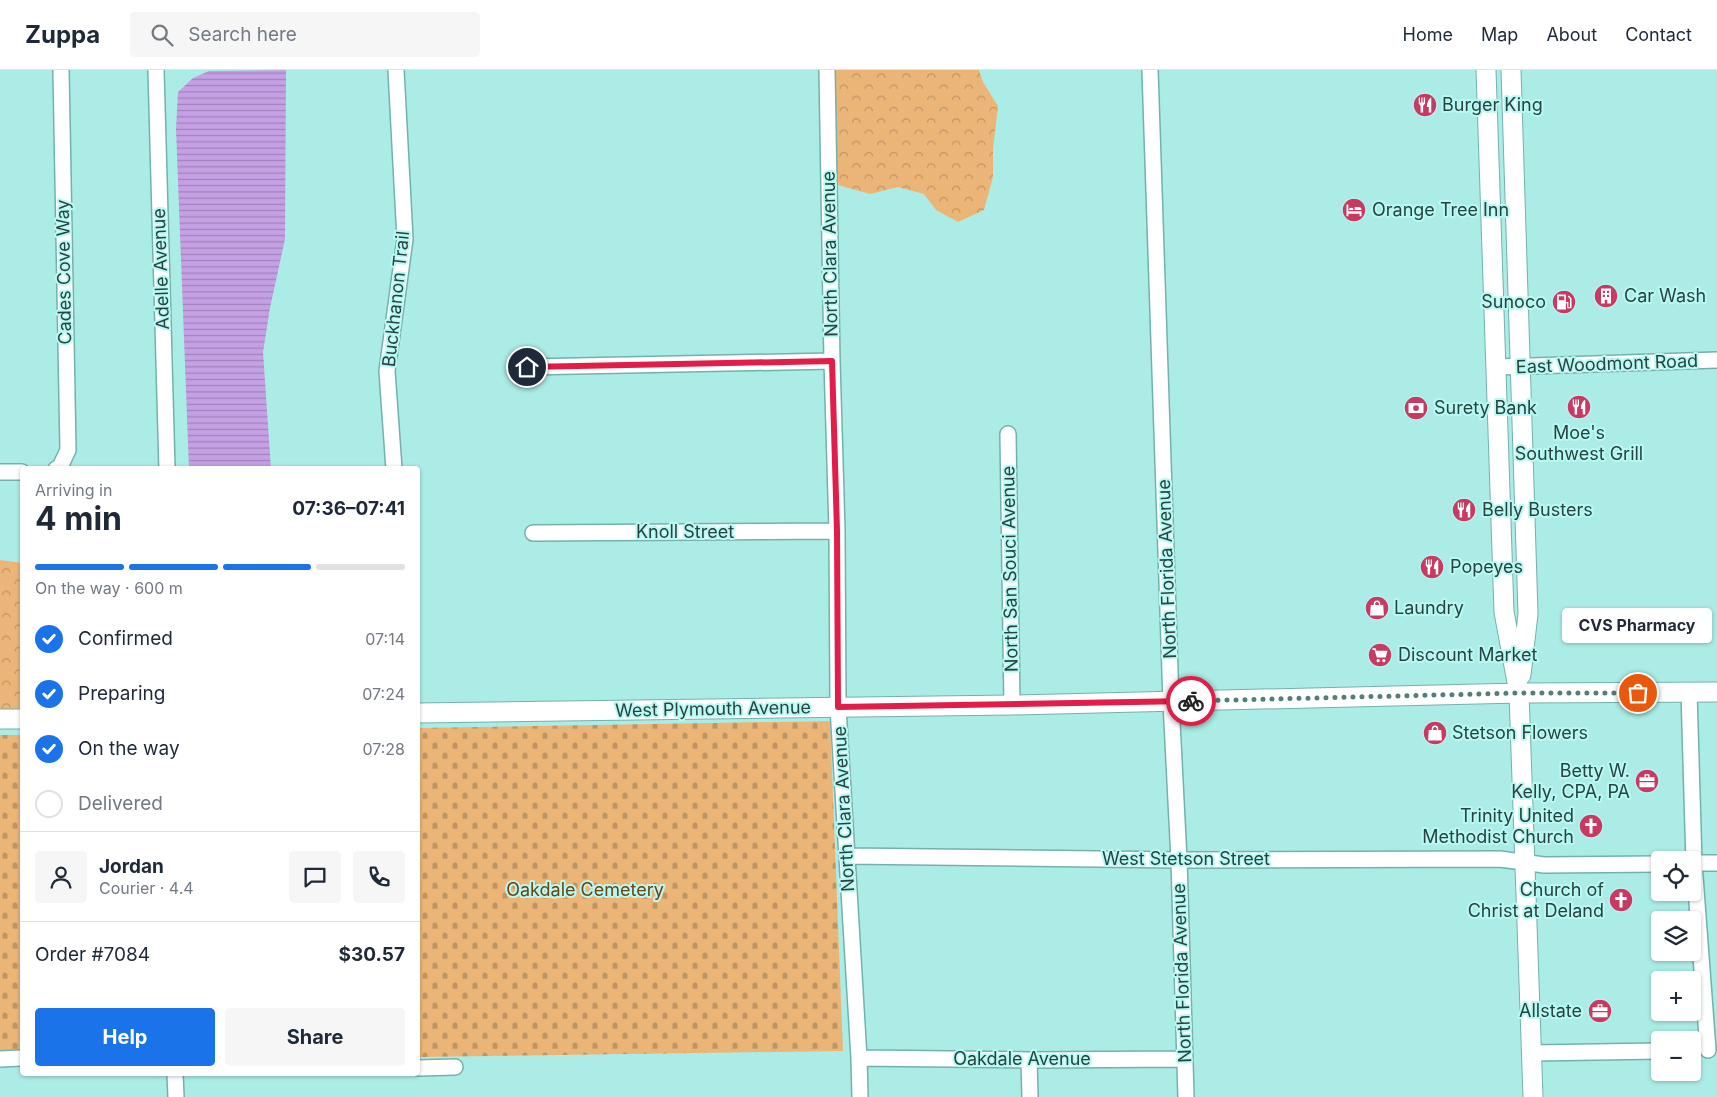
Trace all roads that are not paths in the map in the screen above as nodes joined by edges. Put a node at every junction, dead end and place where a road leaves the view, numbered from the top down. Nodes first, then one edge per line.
1 (60, 70) edge
2 (156, 70) edge
3 (396, 70) edge
4 (828, 70) edge
5 (1150, 70) edge
6 (1486, 70) edge
7 (1511, 70) edge
8 (1717, 360) edge
9 (832, 361) junction
10 (1521, 366) junction
11 (527, 367) dead end
12 (1497, 367) junction
13 (1008, 434) dead end
14 (60, 466) edge
15 (167, 466) edge
16 (394, 466) edge
17 (0, 472) edge
18 (20, 472) edge
19 (837, 531) junction
20 (533, 533) dead end
21 (1689, 692) junction
22 (1717, 692) edge
23 (1519, 693) junction
24 (1171, 702) junction
25 (1012, 705) junction
26 (838, 707) junction
27 (420, 713) edge
28 (0, 719) edge
29 (20, 719) edge
30 (1693, 851) edge
31 (847, 856) junction
32 (1178, 860) junction
33 (1524, 863) junction
34 (1701, 863) edge
35 (1717, 863) edge
36 (1651, 864) edge
37 (1697, 901) edge
38 (1712, 1050) edge
39 (1651, 1051) edge
40 (1532, 1053) junction
41 (20, 1058) edge
42 (859, 1058) junction
43 (0, 1059) edge
44 (1185, 1059) junction
45 (1029, 1060) junction
46 (455, 1067) dead end
47 (420, 1068) edge
48 (175, 1076) edge
49 (176, 1097) edge
50 (860, 1097) edge
51 (1030, 1097) edge
52 (1186, 1097) edge
53 (1533, 1097) edge

1 - 14 street, Cades Cove Way
2 - 15 street, Adelle Avenue
3 - 16 street, Buckhanon Trail
4 - 9 street, North Clara Avenue
5 - 24 street, North Florida Avenue
6 - 12 main road
7 - 10 main road
8 - 10 street, East Woodmont Road
9 - 11 street
9 - 19 street, North Clara Avenue
10 - 12 street, East Woodmont Road
10 - 23 main road
12 - 23 main road
13 - 25 street, North San Souci Avenue
17 - 18 street
19 - 20 street, Knoll Street
19 - 26 street, North Clara Avenue
21 - 22 main road, West Plymouth Avenue
21 - 23 main road, West Plymouth Avenue
21 - 30 street
23 - 24 main road, West Plymouth Avenue
23 - 33 main road
24 - 25 main road, West Plymouth Avenue
24 - 32 street, North Florida Avenue
25 - 26 main road, West Plymouth Avenue
26 - 27 main road, West Plymouth Avenue
26 - 31 street, North Clara Avenue
28 - 29 main road
31 - 32 street, West Stetson Street
31 - 42 street, North Clara Avenue
32 - 33 street, West Stetson Street
32 - 44 street, North Florida Avenue
33 - 36 street, West Stetson Street
33 - 40 main road
34 - 35 street
37 - 38 street
39 - 40 street
40 - 53 main road
41 - 43 street
42 - 45 street, Oakdale Avenue
42 - 50 street, North Clara Avenue
44 - 45 street, Oakdale Avenue
44 - 52 street, North Florida Avenue
45 - 51 street
46 - 47 street
48 - 49 street

